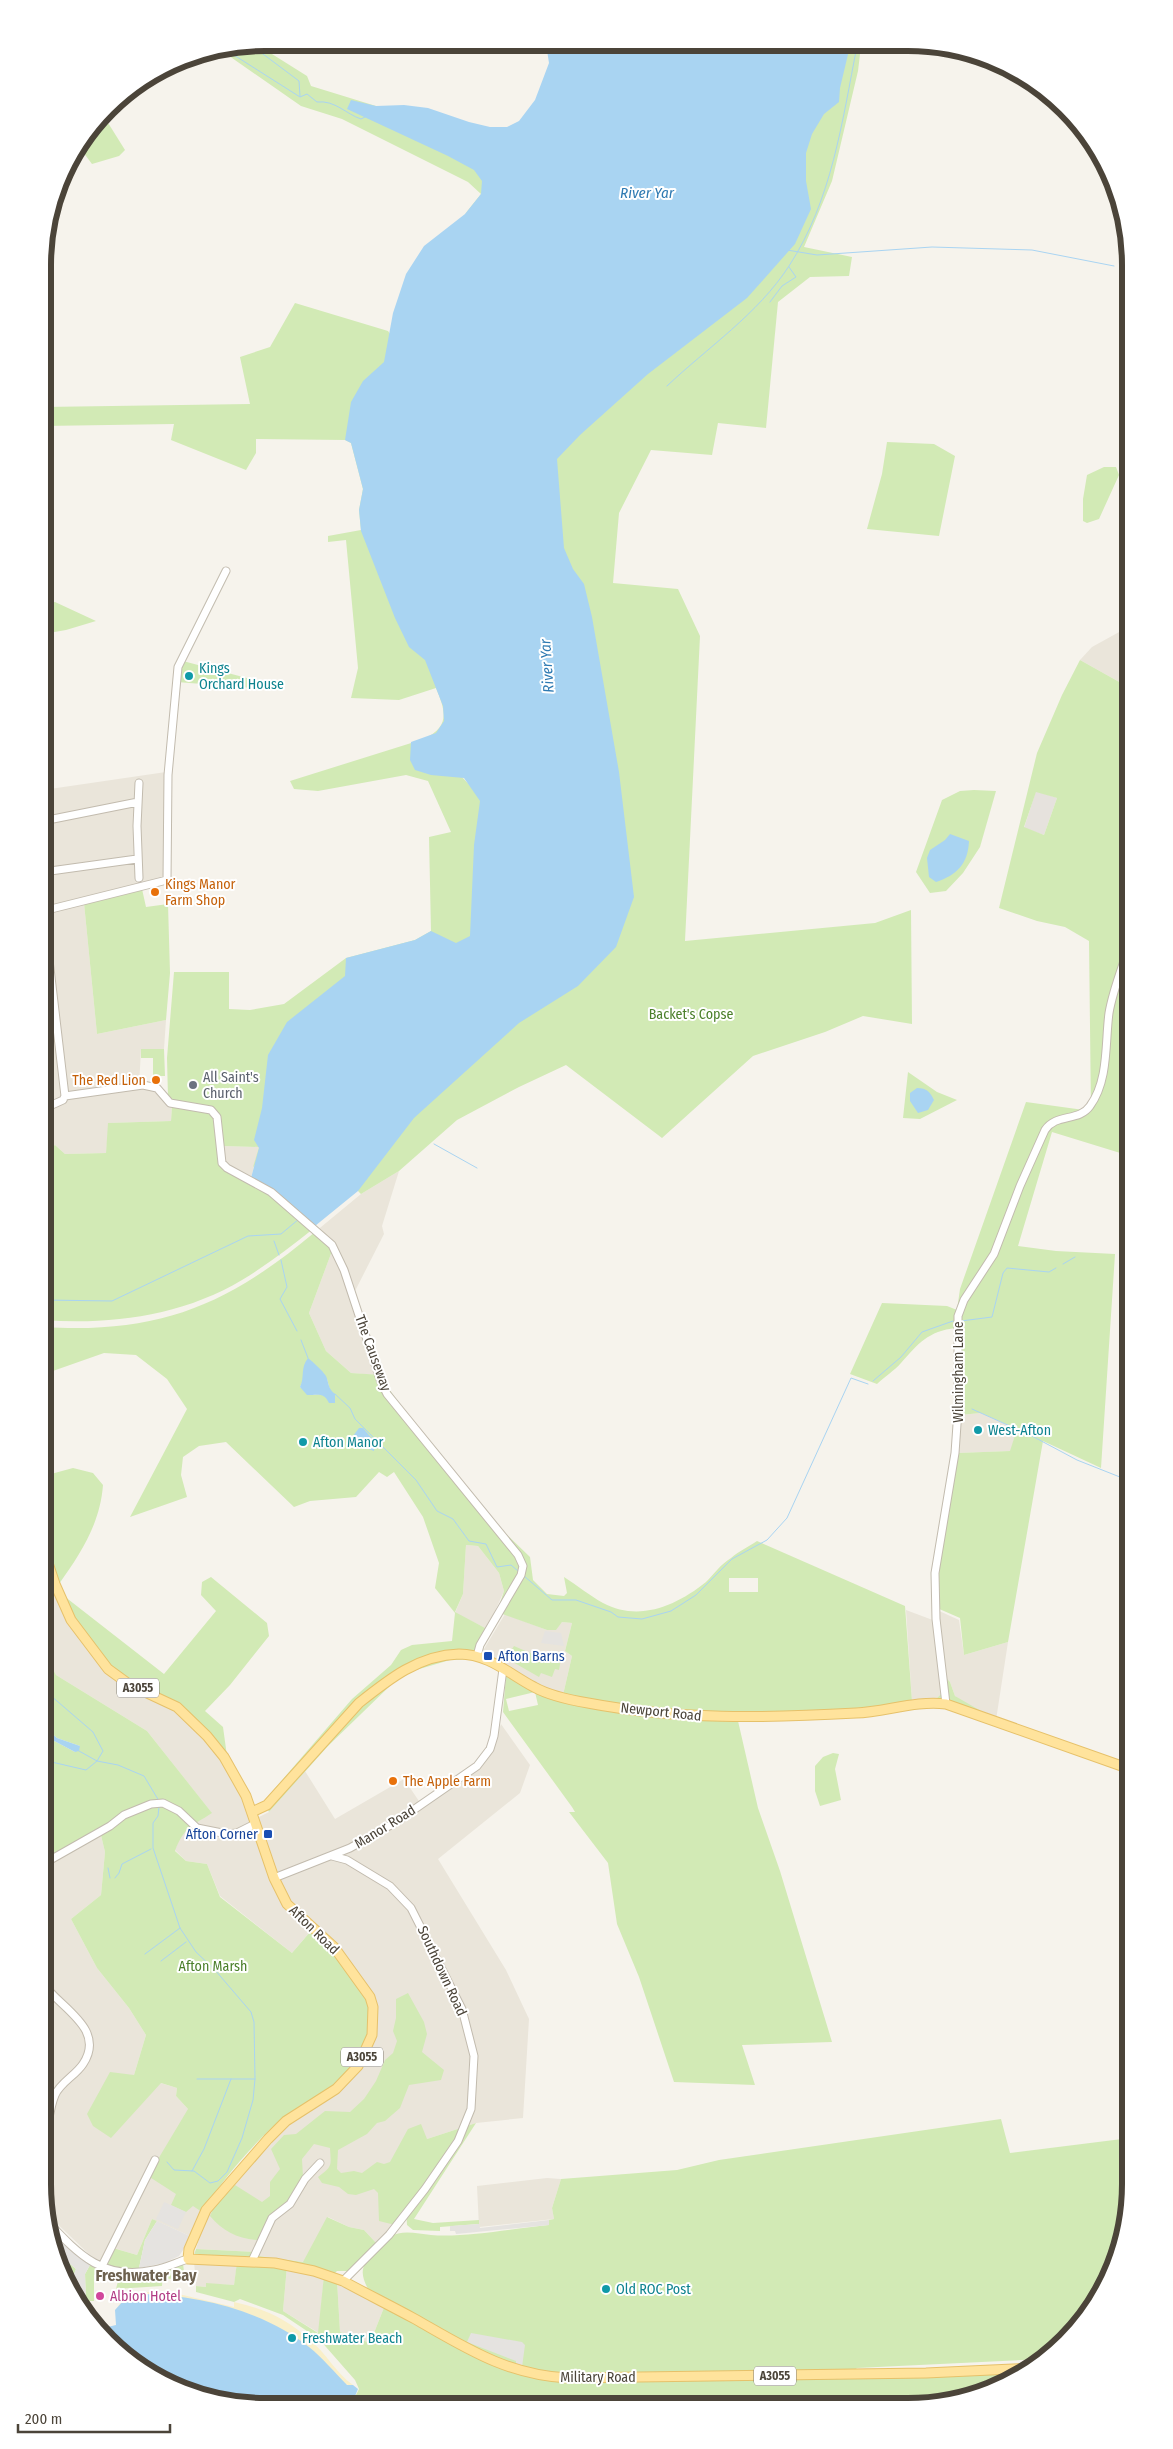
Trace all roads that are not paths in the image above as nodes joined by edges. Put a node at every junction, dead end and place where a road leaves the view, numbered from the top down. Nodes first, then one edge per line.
1 (226, 570) dead end
2 (139, 783) dead end
3 (138, 802) junction
4 (51, 819) edge
5 (137, 859) junction
6 (51, 871) edge
7 (139, 878) dead end
8 (51, 909) edge
9 (1122, 968) edge
10 (51, 978) edge
11 (65, 1096) junction
12 (51, 1105) edge
13 (51, 1572) edge
14 (477, 1656) junction
15 (503, 1669) junction
16 (946, 1704) junction
17 (1122, 1766) edge
18 (252, 1812) junction
19 (255, 1824) junction
20 (350, 1848) junction
21 (332, 1856) junction
22 (51, 1859) edge
23 (347, 1860) junction
24 (274, 1878) junction
25 (51, 1992) edge
26 (51, 2117) edge
27 (155, 2160) dead end
28 (320, 2164) dead end
29 (56, 2230) edge
30 (188, 2259) junction
31 (252, 2261) junction
32 (101, 2268) junction
33 (343, 2281) junction
34 (1015, 2369) edge

1 - 8 street
2 - 3 street
3 - 4 street
3 - 5 street
5 - 6 street
5 - 7 street
9 - 16 street, Wilmingham Lane
10 - 11 street
11 - 12 street
11 - 14 street, The Causeway
13 - 18 main road, Afton Road / A3055
14 - 15 main road, Newport Road
14 - 18 main road, Newport Road
15 - 16 main road, Newport Road
15 - 20 street, Manor Road
16 - 17 main road, Newport Road
18 - 19 main road, Afton Road / A3055
19 - 22 street
19 - 24 main road, Afton Road / A3055
20 - 21 street, Manor Road
20 - 23 street
21 - 23 street, Southdown Road
21 - 24 street, Manor Road
23 - 33 street, Southdown Road
24 - 30 main road, Afton Road / A3055
25 - 26 street
27 - 32 street
28 - 31 street
29 - 32 street
30 - 31 main road, Military Road / A3055
30 - 32 street
31 - 33 main road, Military Road / A3055
33 - 34 main road, Military Road / A3055

